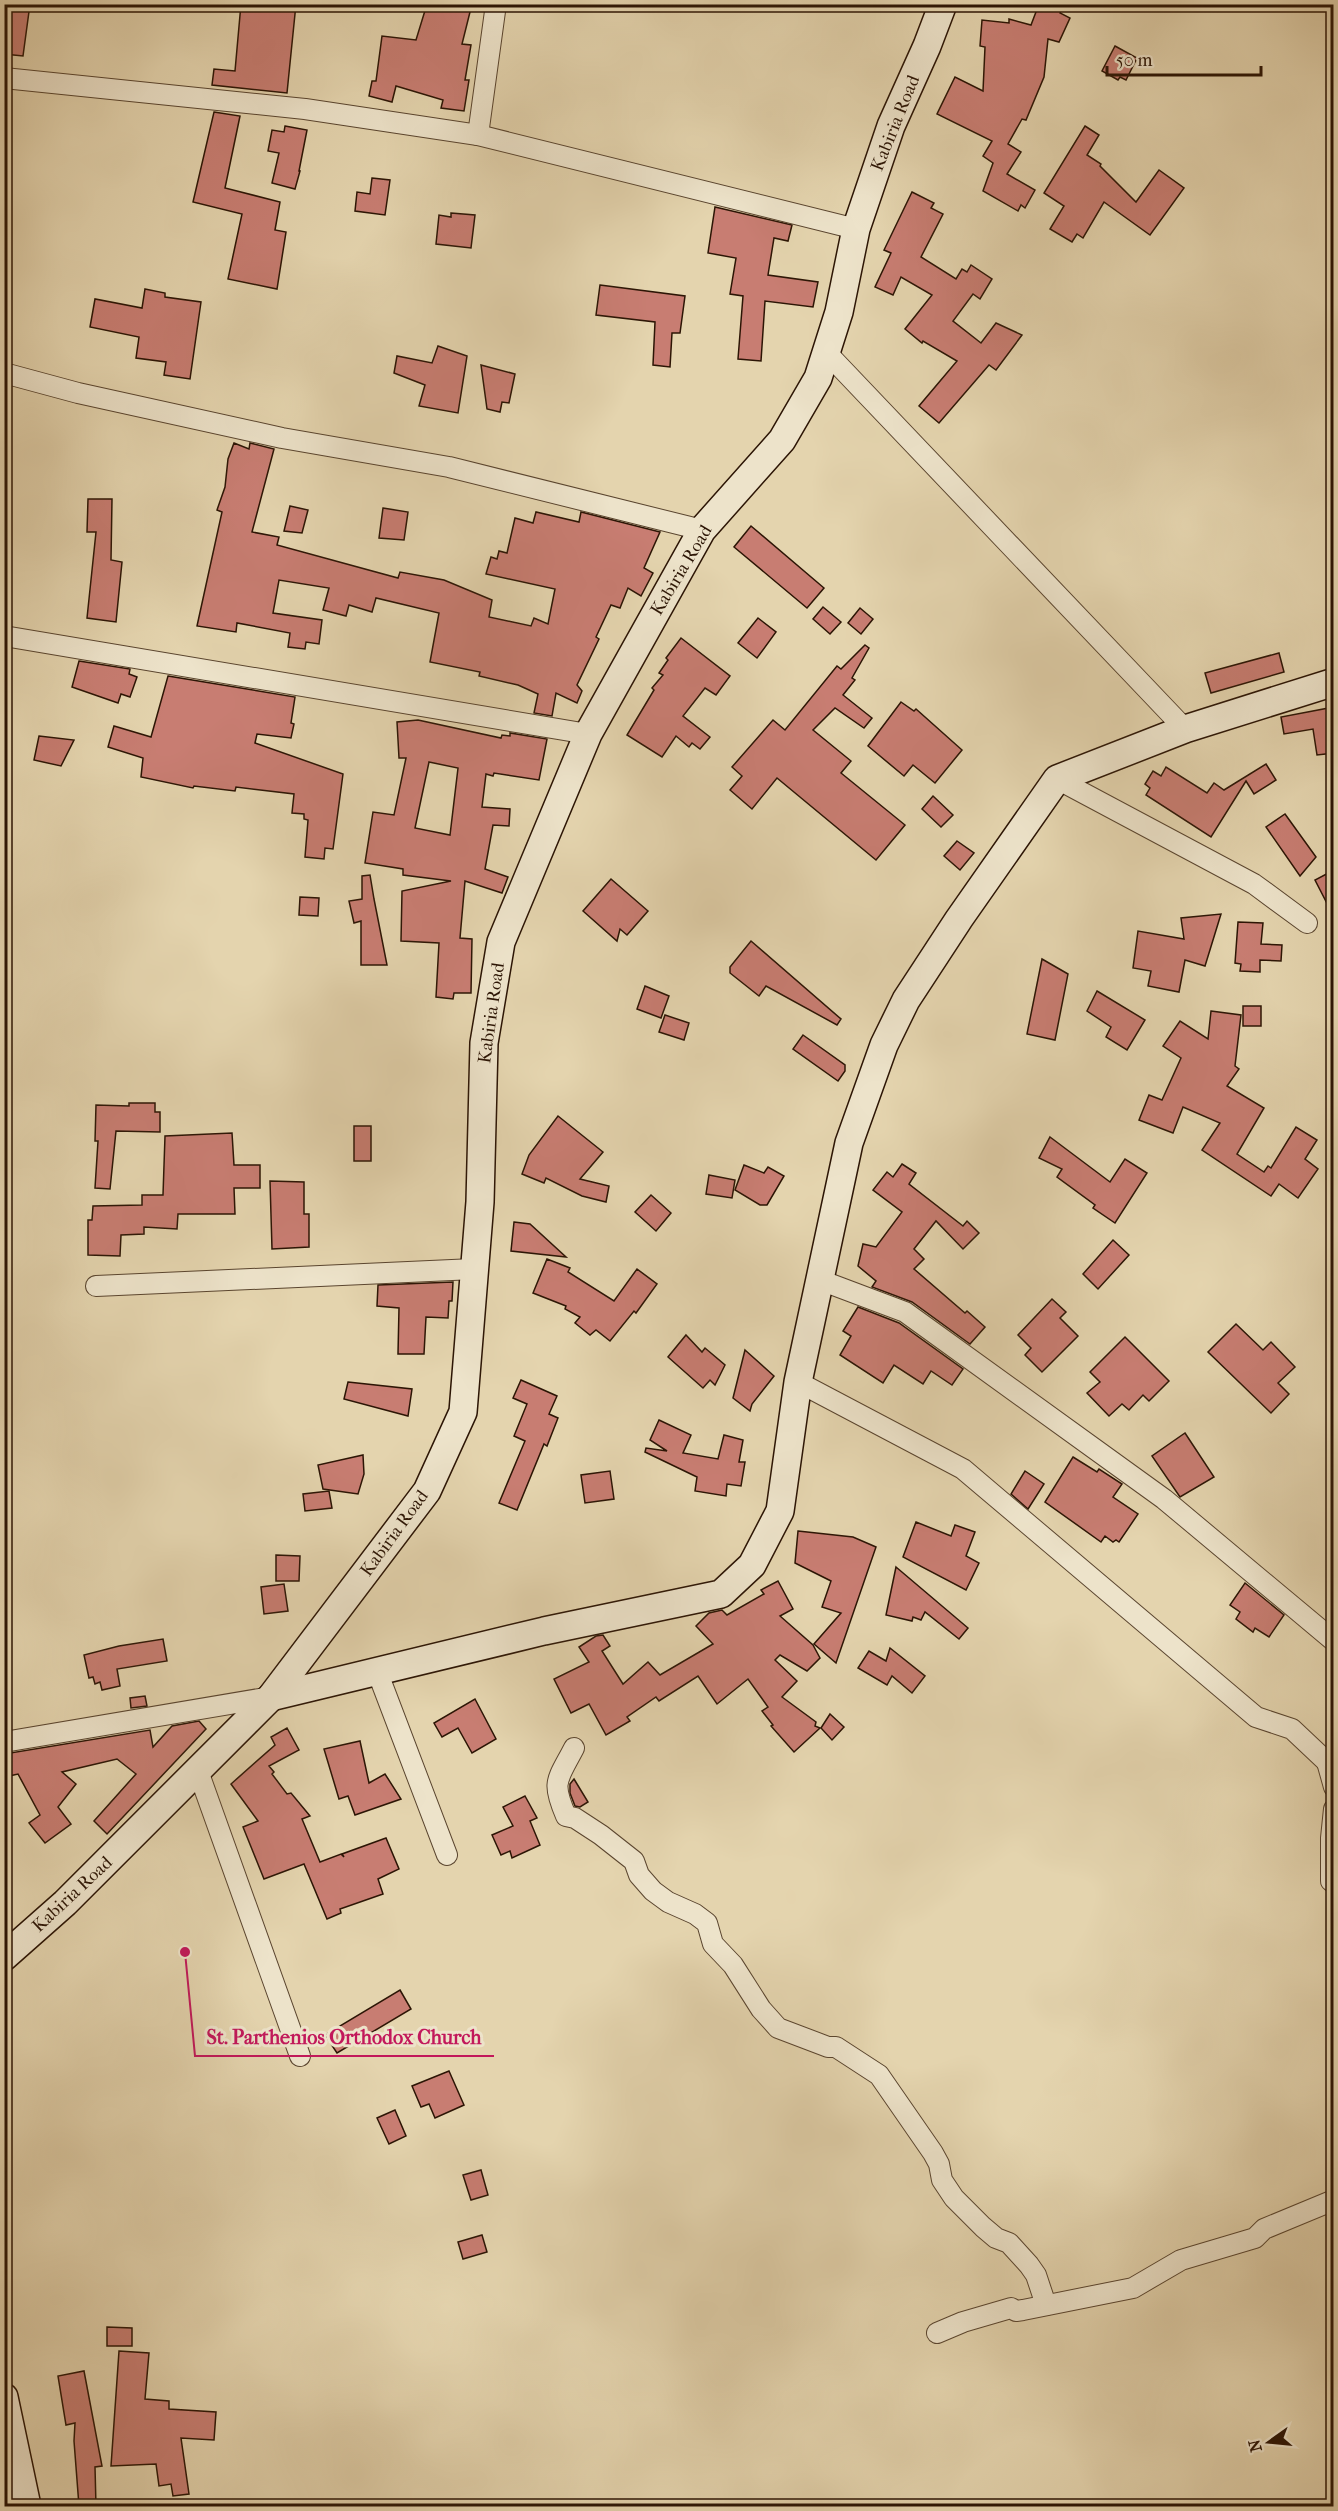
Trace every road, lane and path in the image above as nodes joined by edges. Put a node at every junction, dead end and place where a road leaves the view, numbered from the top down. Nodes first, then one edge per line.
1 (496, 4) edge
2 (943, 4) edge
3 (4, 78) edge
4 (478, 135) junction
5 (856, 230) junction
6 (826, 352) junction
7 (4, 354) edge
8 (6, 373) edge
9 (702, 530) junction
10 (4, 636) edge
11 (1334, 682) edge
12 (1185, 729) junction
13 (588, 734) junction
14 (1057, 779) junction
15 (1307, 923) dead end
16 (474, 1269) junction
17 (820, 1280) junction
18 (96, 1286) dead end
19 (798, 1382) junction
20 (1334, 1641) edge
21 (377, 1671) junction
22 (270, 1697) junction
23 (4, 1742) edge
24 (574, 1748) dead end
25 (1331, 1762) edge
26 (198, 1771) junction
27 (1334, 1787) edge
28 (1334, 1809) edge
29 (447, 1855) dead end
30 (1334, 1883) edge
31 (4, 1957) edge
32 (300, 2056) dead end
33 (1334, 2200) edge
34 (1046, 2305) junction
35 (937, 2334) dead end
36 (4, 2397) edge
37 (27, 2506) edge

1 - 4 street
2 - 5 main road, Kabiria Road
3 - 4 street
4 - 5 street
5 - 6 main road, Kabiria Road
6 - 9 main road, Kabiria Road
6 - 12 street
7 - 8 street
8 - 9 street
9 - 13 main road, Kabiria Road
10 - 13 street
11 - 12 main road
12 - 14 main road
13 - 16 main road, Kabiria Road
14 - 15 street
14 - 17 main road
16 - 18 street
16 - 22 main road, Kabiria Road
17 - 19 main road
17 - 20 street
19 - 21 main road
19 - 25 street
21 - 22 main road
21 - 29 street
22 - 23 street
22 - 26 main road, Kabiria Road
24 - 34 street
25 - 27 street
26 - 31 main road, Kabiria Road
26 - 32 street
28 - 30 street
33 - 34 street
34 - 35 street
36 - 37 main road

